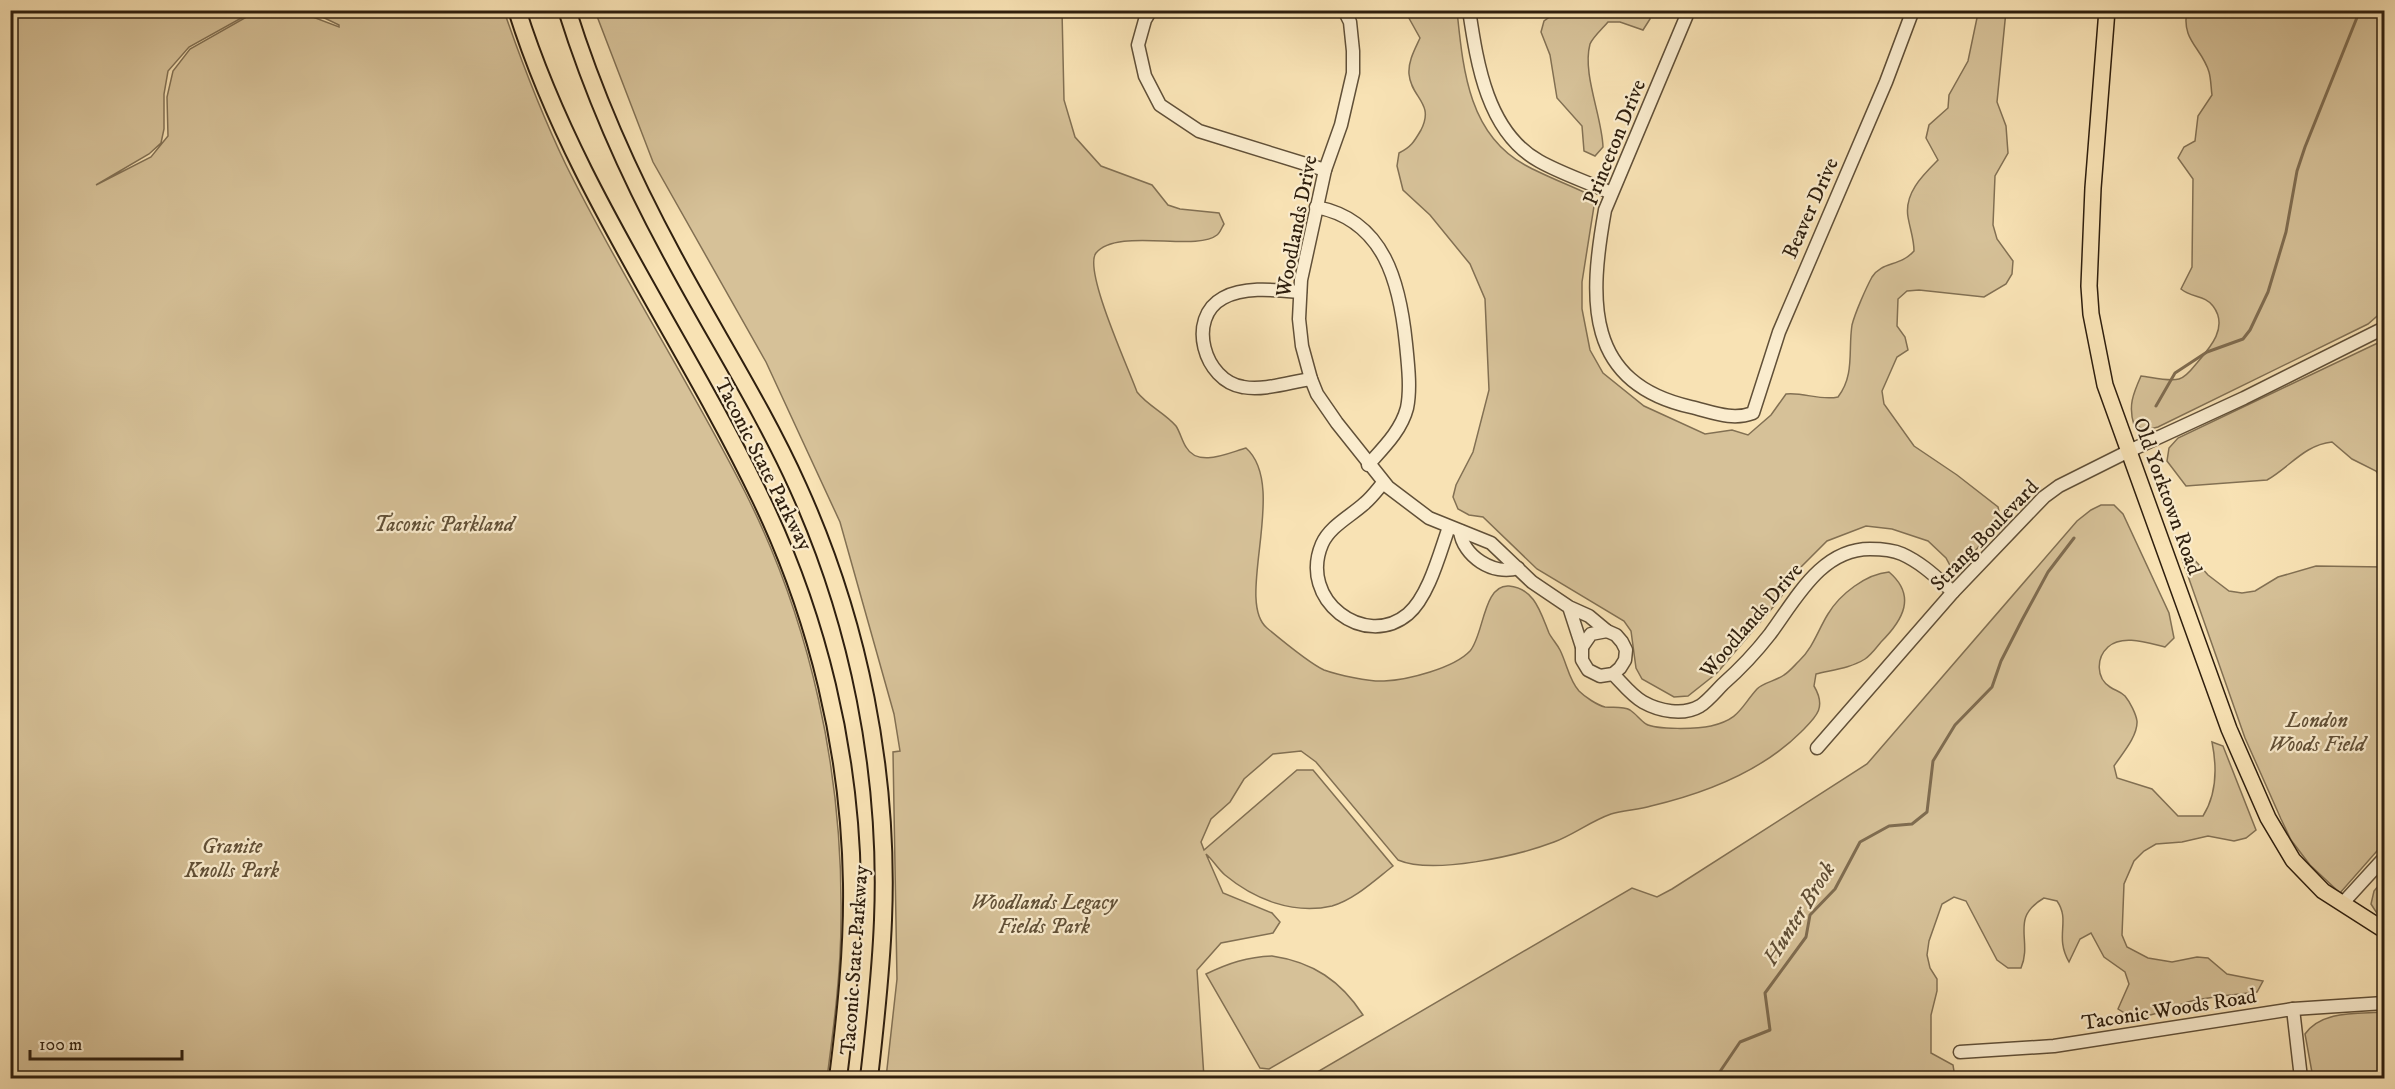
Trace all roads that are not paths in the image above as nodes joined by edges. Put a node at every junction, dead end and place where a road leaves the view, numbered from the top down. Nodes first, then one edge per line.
1 (517, 10) edge
2 (567, 10) edge
3 (1151, 10) edge
4 (1344, 10) edge
5 (1469, 10) edge
6 (1689, 10) edge
7 (1913, 10) edge
8 (2107, 10) edge
9 (1325, 170) junction
10 (1611, 193) junction
11 (1316, 207) junction
12 (1300, 292) junction
13 (2385, 328) edge
14 (1311, 379) junction
15 (1742, 417) joint
16 (2129, 452) junction
17 (1368, 465) junction
18 (1383, 483) junction
19 (1454, 529) junction
20 (1518, 568) junction
21 (1953, 592) junction
22 (1569, 607) junction
23 (1607, 631) junction
24 (1582, 647) junction
25 (1612, 674) junction
26 (1818, 748) dead end
27 (2385, 858) edge
28 (2342, 904) junction
29 (2385, 930) edge
30 (2385, 1003) edge
31 (2293, 1010) junction
32 (1960, 1052) dead end
33 (838, 1078) edge
34 (869, 1078) edge
35 (2301, 1078) edge

1 - 33 highway, Taconic State Parkway
2 - 34 highway, Taconic State Parkway
3 - 9 street
4 - 9 street, Woodlands Drive
5 - 10 street
6 - 10 street, Princeton Drive
7 - 15 street, Beaver Drive
8 - 16 main road, Old Yorktown Road
9 - 11 street, Woodlands Drive
10 - 15 street, Princeton Drive
11 - 12 street, Woodlands Drive
11 - 17 street
12 - 14 street, Woodlands Drive
12 - 14 street
13 - 16 street, Strang Boulevard
14 - 17 street, Woodlands Drive
16 - 21 street, Strang Boulevard
16 - 28 main road, Old Yorktown Road
17 - 18 street, Woodlands Drive
18 - 19 street, Woodlands Drive
18 - 19 street
19 - 20 street, Woodlands Drive
19 - 20 street
20 - 22 street, Woodlands Drive
21 - 25 street, Woodlands Drive
21 - 26 street, Strang Boulevard
22 - 23 street, Woodlands Drive
22 - 24 street, Woodlands Drive
23 - 24 street
23 - 25 street, Woodlands Drive
24 - 25 street, Woodlands Drive
27 - 28 street
28 - 29 main road, Old Yorktown Road
30 - 31 street, Taconic Woods Road
31 - 32 street, Taconic Woods Road
31 - 35 street

